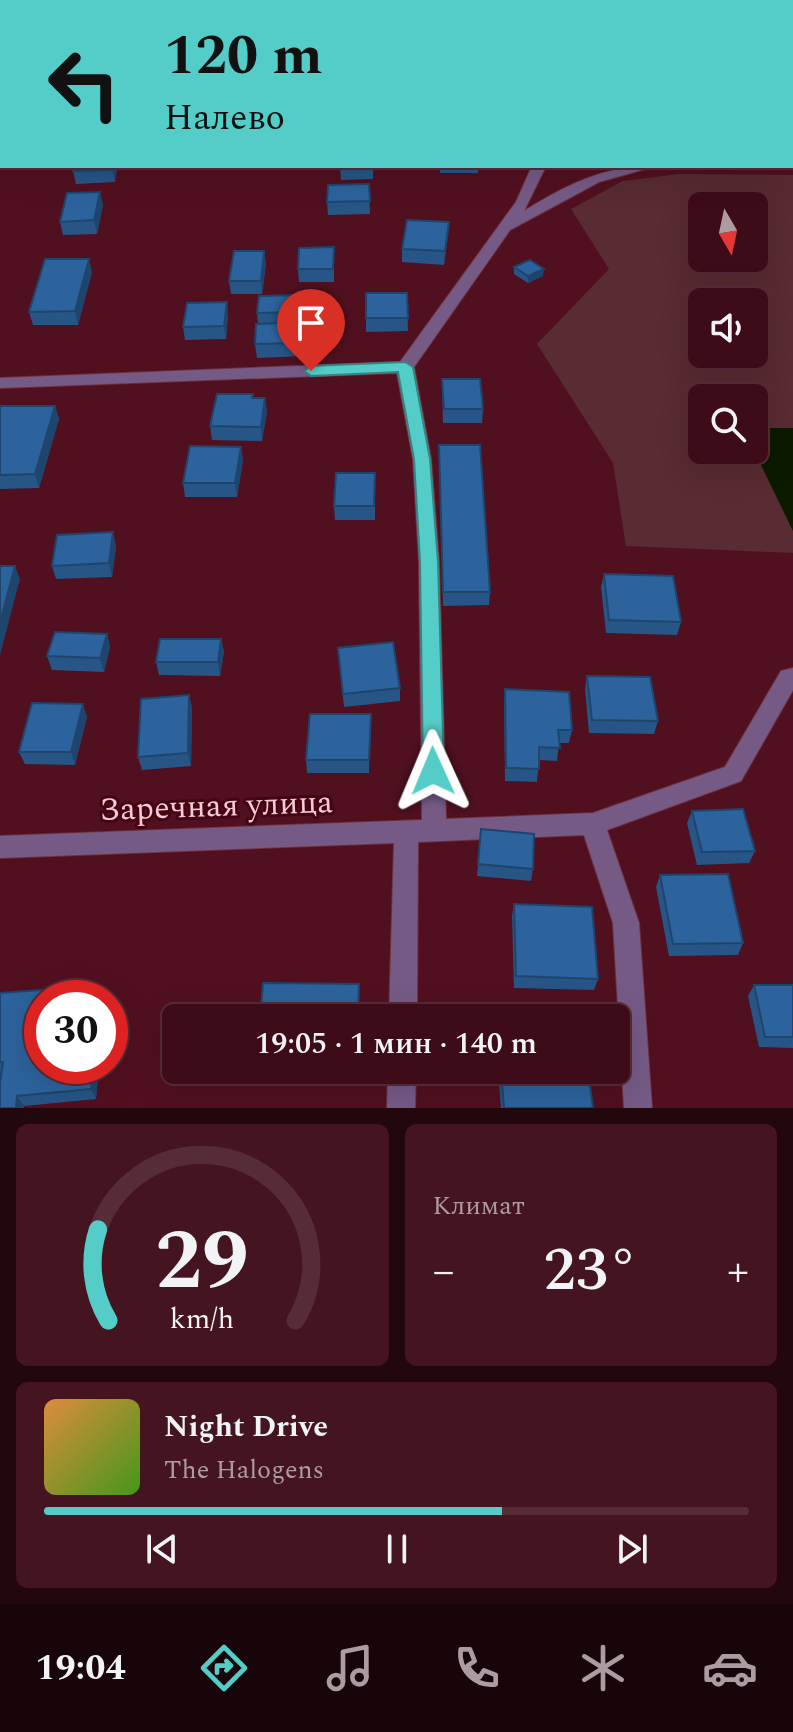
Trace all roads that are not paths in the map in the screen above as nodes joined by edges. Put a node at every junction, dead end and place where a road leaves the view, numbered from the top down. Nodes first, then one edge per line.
1 (538, 168) edge
2 (639, 168) edge
3 (501, 232) junction
4 (405, 367) junction
5 (0, 383) edge
6 (793, 677) edge
7 (593, 824) junction
8 (434, 830) junction
9 (406, 831) junction
10 (0, 847) edge
11 (403, 1004) edge
12 (402, 1084) edge
13 (401, 1108) edge
14 (638, 1108) edge

1 - 3 street
2 - 3 street
3 - 4 street
4 - 5 street
4 - 8 street
6 - 7 street, Заречная улица
7 - 8 street, Заречная улица
7 - 14 street
8 - 9 street, Заречная улица
9 - 10 street, Заречная улица
9 - 11 street
12 - 13 street

